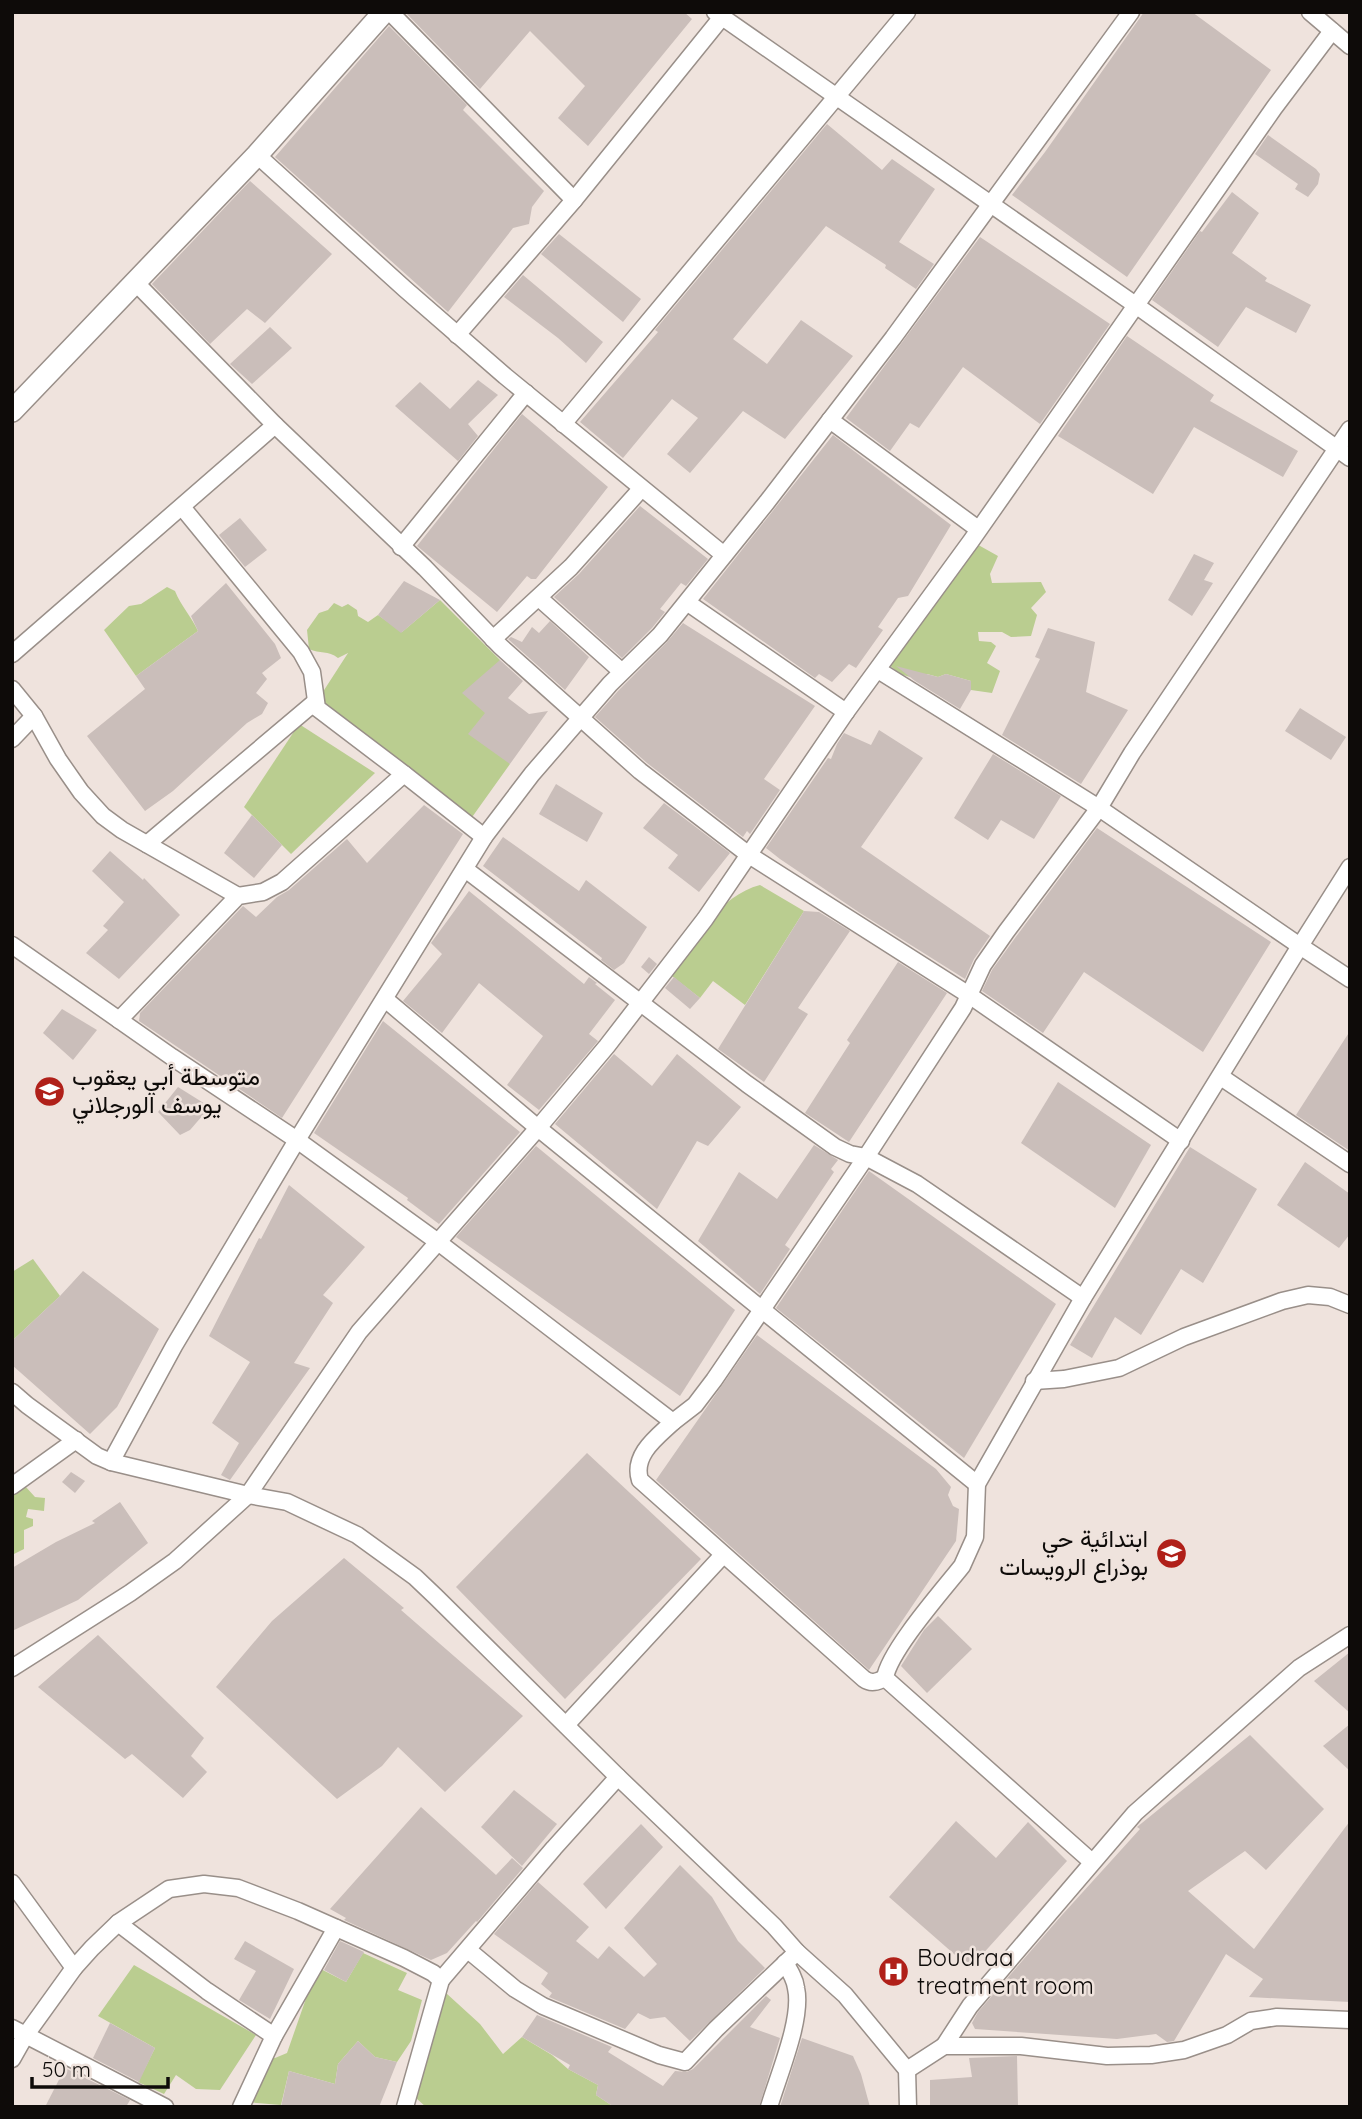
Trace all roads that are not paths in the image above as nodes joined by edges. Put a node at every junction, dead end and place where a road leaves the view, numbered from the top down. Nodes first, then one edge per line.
1 (384, 12) edge
2 (390, 12) edge
3 (907, 12) edge
4 (1131, 12) edge
5 (1310, 12) edge
6 (719, 15) edge
7 (1332, 31) junction
8 (1350, 46) edge
9 (835, 97) junction
10 (257, 155) junction
11 (574, 200) junction
12 (990, 203) junction
13 (136, 283) junction
14 (1137, 306) junction
15 (457, 335) junction
16 (526, 393) junction
17 (12, 411) edge
18 (830, 420) junction
19 (563, 424) junction
20 (275, 425) junction
21 (1350, 429) edge
22 (1343, 454) edge
23 (641, 489) junction
24 (182, 507) junction
25 (978, 529) junction
26 (401, 547) junction
27 (724, 555) junction
28 (539, 598) junction
29 (688, 603) junction
30 (492, 639) junction
31 (12, 654) edge
32 (878, 670) junction
33 (621, 671) junction
34 (12, 689) edge
35 (315, 702) junction
36 (846, 712) junction
37 (34, 716) junction
38 (579, 719) junction
39 (12, 738) edge
40 (404, 774) junction
41 (1099, 807) junction
42 (484, 837) junction
43 (147, 844) junction
44 (749, 855) junction
45 (1350, 867) edge
46 (465, 869) junction
47 (238, 896) junction
48 (12, 945) edge
49 (1300, 946) junction
50 (1350, 979) edge
51 (969, 995) junction
52 (385, 999) junction
53 (641, 1003) junction
54 (119, 1020) junction
55 (1221, 1077) junction
56 (538, 1128) junction
57 (297, 1140) junction
58 (1181, 1141) junction
59 (866, 1157) junction
60 (1350, 1164) edge
61 (438, 1242) junction
62 (1083, 1298) junction
63 (1350, 1305) edge
64 (763, 1310) junction
65 (1034, 1381) junction
66 (12, 1392) edge
67 (673, 1422) junction
68 (76, 1440) junction
69 (111, 1462) junction
70 (977, 1484) junction
71 (12, 1486) edge
72 (248, 1494) junction
73 (723, 1555) junction
74 (1350, 1635) edge
75 (12, 1668) edge
76 (885, 1678) junction
77 (566, 1726) junction
78 (618, 1777) junction
79 (1093, 1863) junction
80 (12, 1883) edge
81 (118, 1923) junction
82 (336, 1928) junction
83 (468, 1950) junction
84 (791, 1958) junction
85 (74, 1968) junction
86 (441, 1980) junction
87 (1350, 2020) edge
88 (19, 2032) edge
89 (274, 2036) junction
90 (944, 2046) junction
91 (12, 2059) edge
92 (907, 2070) junction
93 (165, 2107) edge
94 (241, 2107) edge
95 (405, 2107) edge
96 (769, 2107) edge
97 (908, 2107) edge

1 - 10 street
2 - 11 street
3 - 9 street
4 - 12 street
5 - 7 street
6 - 9 street
6 - 11 street
7 - 8 street
7 - 14 street
9 - 12 street
9 - 19 street
10 - 13 street
10 - 15 street
11 - 15 street
12 - 14 street
12 - 18 street
13 - 17 street
13 - 20 street
14 - 22 street
14 - 25 street
15 - 16 street
16 - 19 street
16 - 26 street
18 - 25 street
18 - 27 street
19 - 23 street
20 - 24 street
20 - 26 street
21 - 22 street
22 - 41 street
23 - 27 street
23 - 28 street
24 - 31 street
24 - 35 street
25 - 32 street
26 - 30 street
27 - 29 street
28 - 30 street
28 - 33 street
29 - 33 street
29 - 36 street
30 - 38 street
32 - 36 street
32 - 41 street
33 - 38 street
34 - 37 street
35 - 40 street
35 - 43 street
36 - 44 street
37 - 39 street
37 - 43 street
38 - 42 street
38 - 44 street
40 - 42 street
40 - 47 street
41 - 49 street
41 - 51 street
42 - 46 street
43 - 47 street
44 - 51 street
44 - 53 street
45 - 49 street
46 - 52 street
46 - 53 street
47 - 54 street
48 - 54 street
49 - 50 street
49 - 55 street
51 - 58 street
51 - 59 street
52 - 56 street
52 - 57 street
53 - 56 street
53 - 59 street
54 - 57 street
55 - 58 street
55 - 60 street
56 - 61 street
56 - 64 street
57 - 61 street
57 - 69 street
58 - 62 street
59 - 62 street
59 - 64 street
61 - 67 street
61 - 72 street
62 - 65 street
63 - 65 street
64 - 67 street
64 - 70 street
65 - 70 street
66 - 68 street
67 - 73 street
68 - 69 street
68 - 71 street
69 - 72 street
70 - 76 street
72 - 75 street
72 - 77 street
73 - 76 street
73 - 77 street
74 - 79 street
76 - 79 street
77 - 78 street
78 - 83 street
78 - 84 street
79 - 90 street
80 - 85 street
81 - 82 street
81 - 85 street
81 - 89 street
82 - 86 street
82 - 89 street
83 - 84 street
83 - 86 street
84 - 92 street
84 - 96 street
85 - 88 street
86 - 95 street
87 - 90 street
88 - 91 street
88 - 93 street
89 - 94 street
90 - 92 street
92 - 97 street

